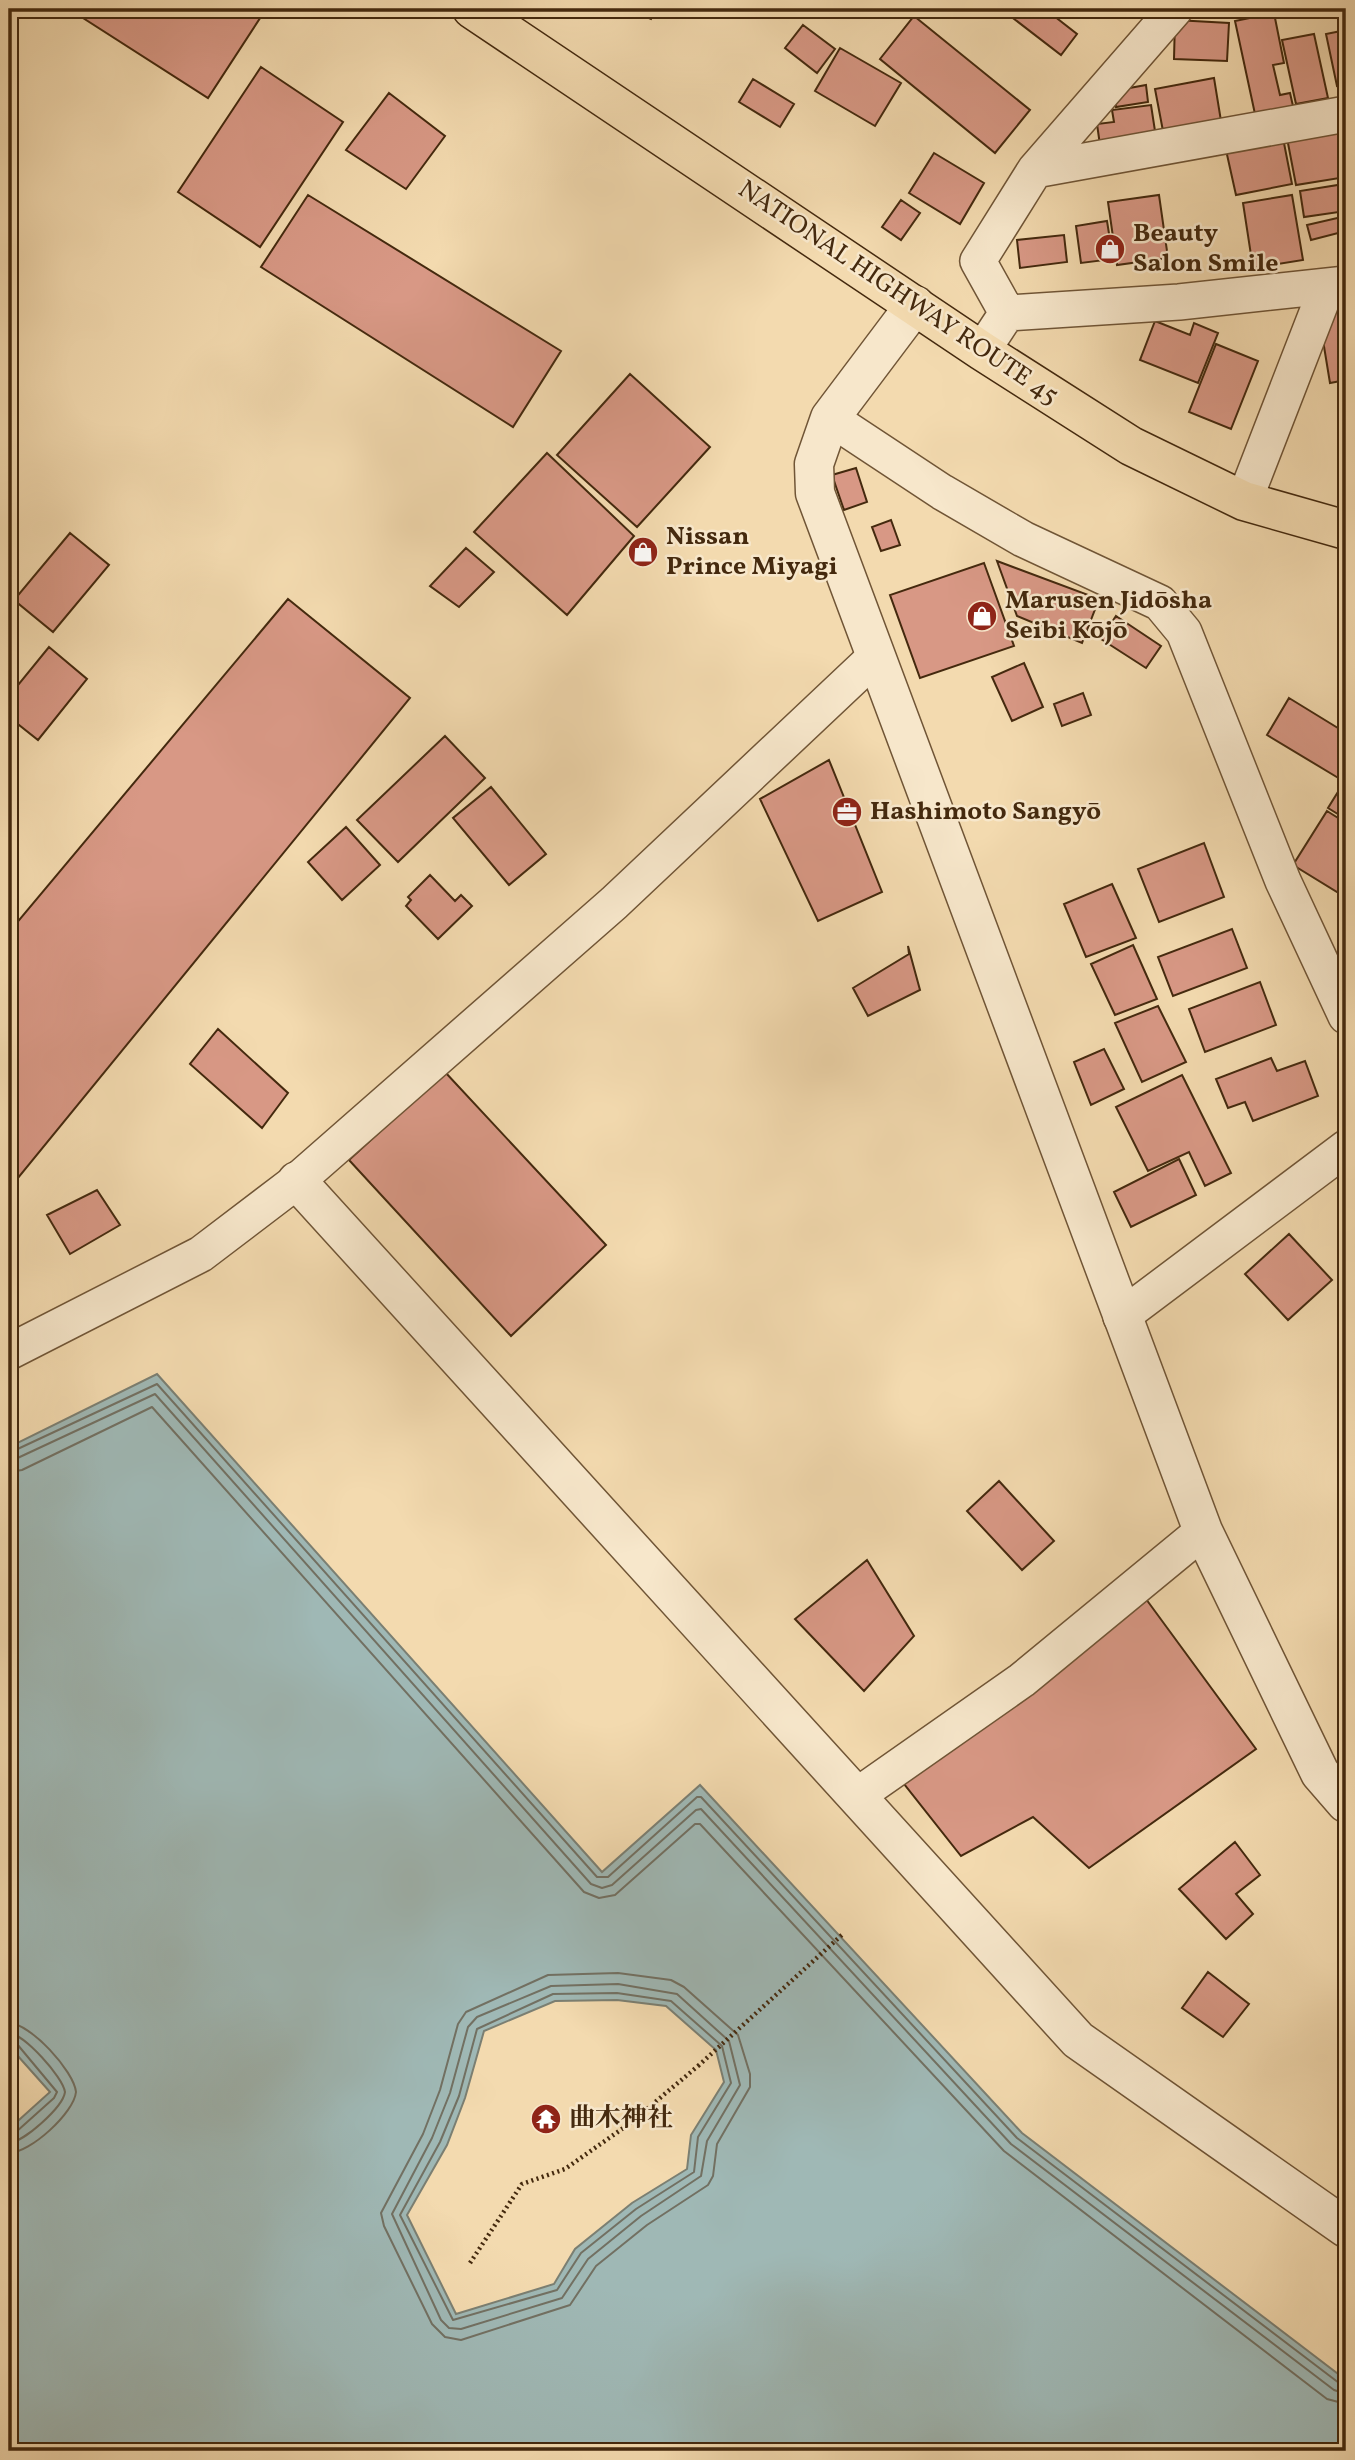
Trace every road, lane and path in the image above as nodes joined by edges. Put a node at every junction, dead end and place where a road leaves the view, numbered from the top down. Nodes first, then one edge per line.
1 (472, 9) edge
2 (1175, 9) edge
3 (1346, 114) edge
4 (1035, 170) junction
5 (1337, 285) edge
6 (915, 305) junction
7 (1007, 313) junction
8 (982, 351) junction
9 (830, 418) junction
10 (1244, 501) junction
11 (1346, 530) edge
12 (875, 657) junction
13 (1346, 1016) edge
14 (1346, 1148) edge
15 (297, 1181) junction
16 (1121, 1317) junction
17 (9, 1352) edge
18 (1203, 1531) junction
19 (858, 1795) junction
20 (1346, 1803) edge
21 (844, 1933) dead end
22 (1346, 2228) edge
23 (470, 2263) dead end

1 - 6 highway, NATIONAL HIGHWAY ROUTE 45
2 - 4 street
3 - 4 street
4 - 7 street
5 - 7 street
5 - 10 street
6 - 8 highway, NATIONAL HIGHWAY ROUTE 45
6 - 9 street
7 - 8 street
8 - 10 highway, NATIONAL HIGHWAY ROUTE 45
9 - 12 street
9 - 13 street
10 - 11 highway, NATIONAL HIGHWAY ROUTE 45
12 - 15 street
12 - 16 street
14 - 16 street
15 - 17 street
15 - 19 street
16 - 18 street
18 - 19 street
18 - 20 street
19 - 22 street
21 - 23 path

